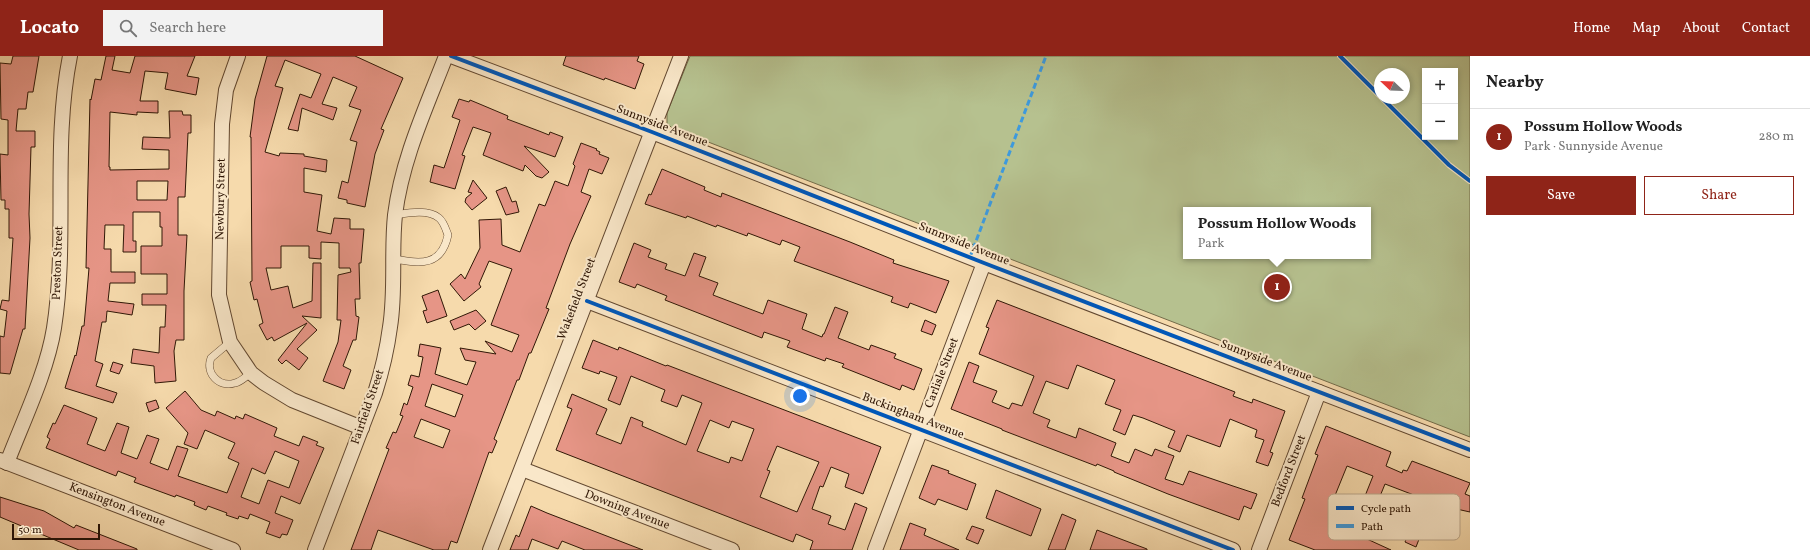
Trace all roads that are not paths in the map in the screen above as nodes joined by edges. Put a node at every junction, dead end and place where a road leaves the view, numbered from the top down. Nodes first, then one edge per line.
1 (70, 56) edge
2 (238, 56) edge
3 (446, 56) edge
4 (451, 56) edge
5 (681, 56) edge
6 (652, 132) junction
7 (395, 215) junction
8 (393, 259) junction
9 (984, 263) junction
10 (587, 301) junction
11 (230, 342) junction
12 (251, 373) junction
13 (1319, 392) junction
14 (362, 428) junction
15 (920, 430) junction
16 (1470, 450) edge
17 (4, 462) edge
18 (522, 469) junction
19 (233, 550) edge
20 (315, 550) edge
21 (490, 550) edge
22 (732, 550) edge
23 (875, 550) edge
24 (1233, 550) edge
25 (1259, 550) edge

1 - 17 street, Preston Street
2 - 11 street, Newbury Street
3 - 7 street, Fairfield Street
4 - 6 street, Sunnyside Avenue
5 - 6 street, Wakefield Street
6 - 9 street, Sunnyside Avenue
6 - 10 street, Wakefield Street
7 - 8 street, Fairfield Street
7 - 8 lane
8 - 14 street, Fairfield Street
9 - 13 street, Sunnyside Avenue
9 - 15 street, Carlisle Street
10 - 15 street, Buckingham Avenue
10 - 18 street, Wakefield Street
11 - 12 street, Newbury Street
11 - 12 lane
12 - 14 street, Newbury Street
13 - 16 street, Sunnyside Avenue
13 - 25 street, Bedford Street
14 - 20 street, Fairfield Street
15 - 23 street, Carlisle Street
15 - 24 street, Buckingham Avenue
17 - 19 street, Kensington Avenue
18 - 21 street, Wakefield Street
18 - 22 street, Downing Avenue

